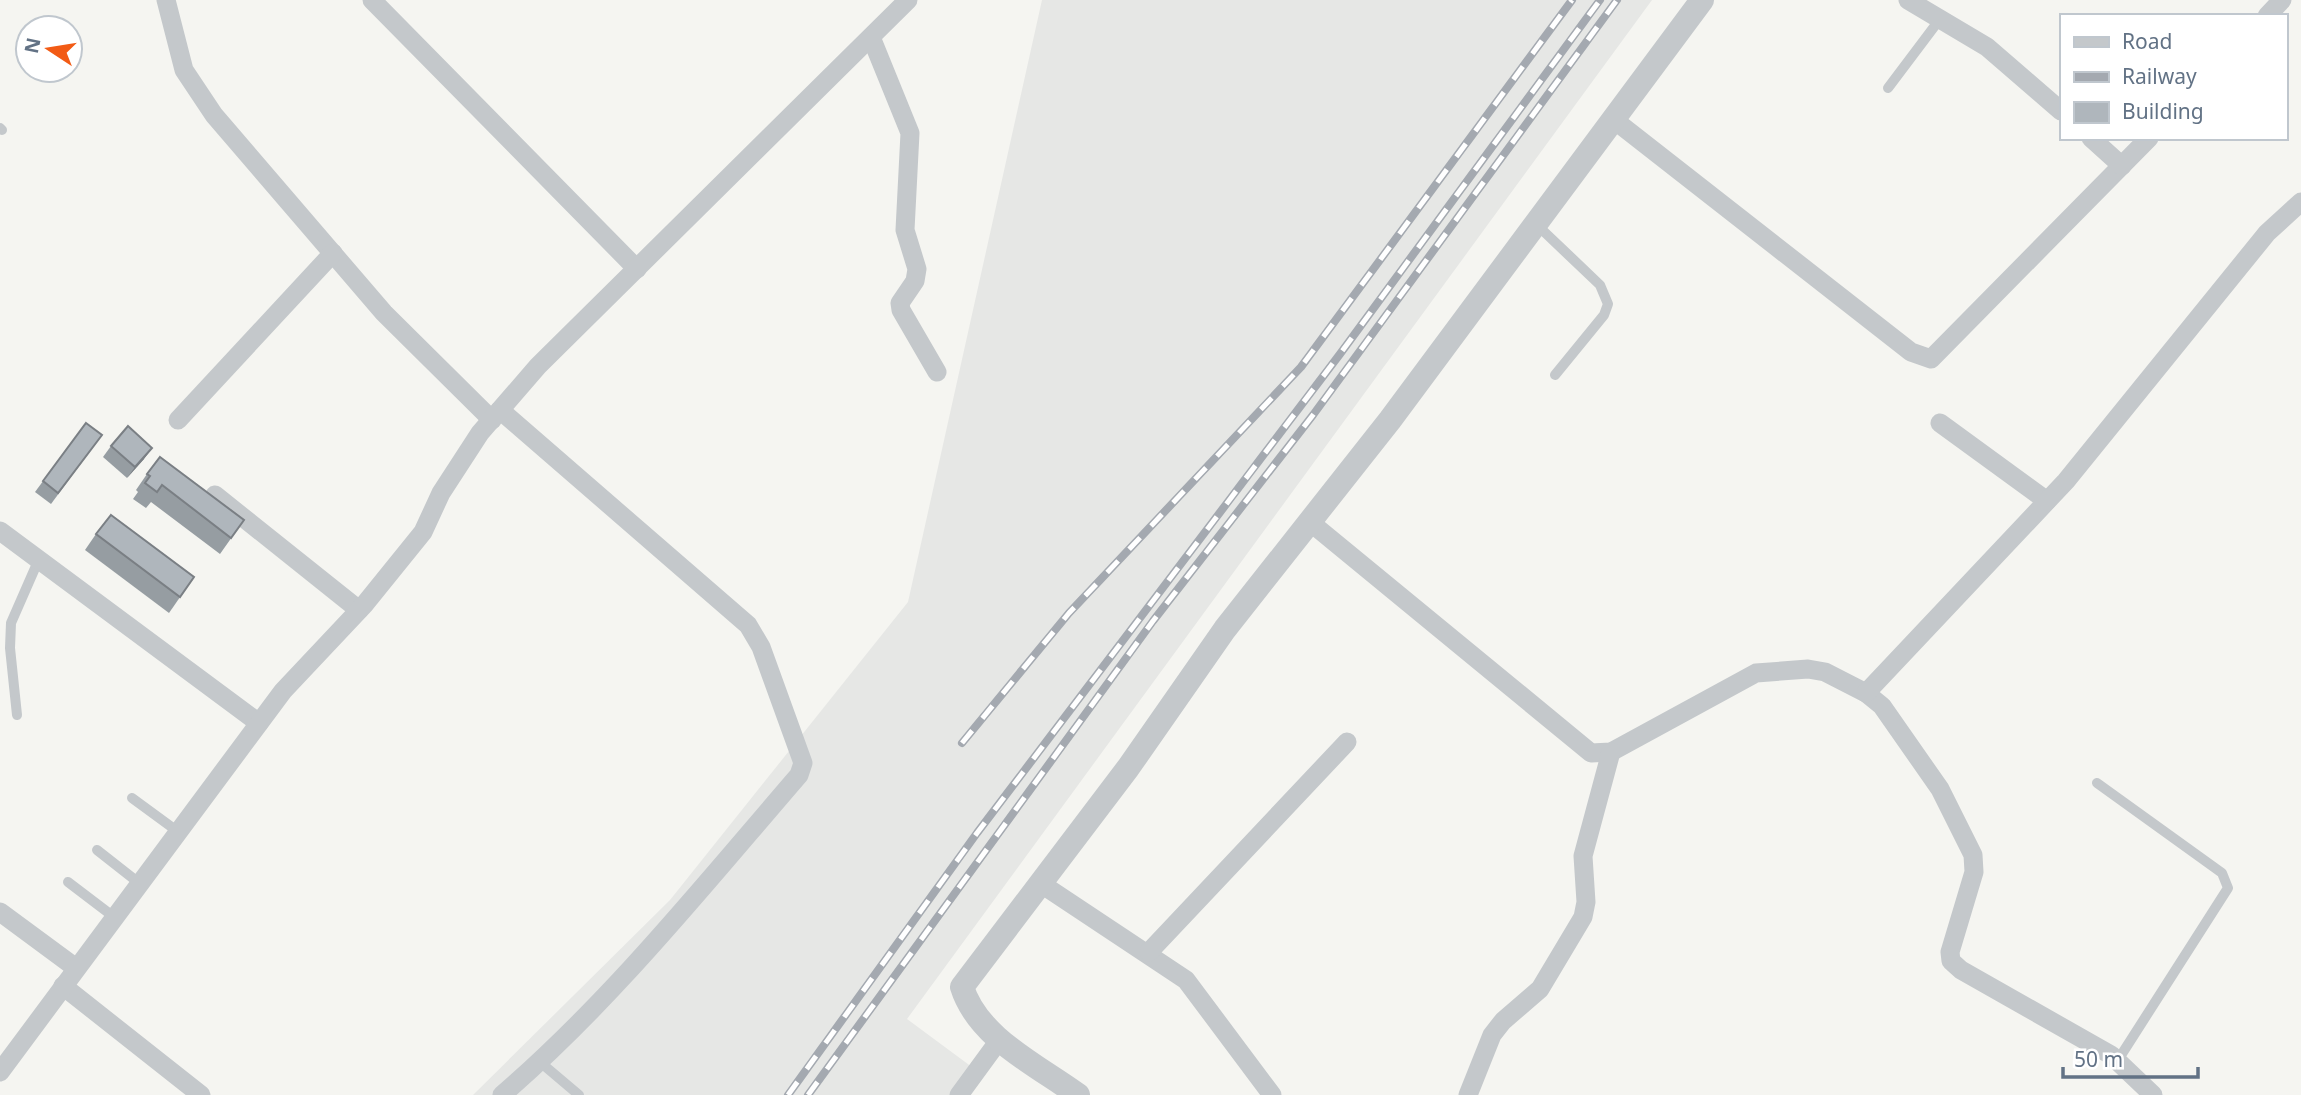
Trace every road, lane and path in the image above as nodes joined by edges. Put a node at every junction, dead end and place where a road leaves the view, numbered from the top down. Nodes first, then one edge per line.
1 (166, 0) edge
2 (372, 0) edge
3 (908, 0) edge
4 (1702, 0) edge
5 (1908, 0) edge
6 (2282, 0) edge
7 (2269, 14) edge
8 (1940, 19) junction
9 (871, 37) junction
10 (1888, 88) dead end
11 (2060, 110) edge
12 (1613, 119) junction
13 (2093, 140) edge
14 (2147, 140) edge
15 (2122, 166) junction
16 (2301, 202) edge
17 (1535, 223) junction
18 (333, 253) junction
19 (637, 269) junction
20 (937, 372) dead end
21 (1555, 375) dead end
22 (496, 415) junction
23 (178, 421) dead end
24 (1940, 423) dead end
25 (215, 495) edge
26 (2047, 501) junction
27 (1310, 522) junction
28 (3, 538) edge
29 (39, 559) junction
30 (359, 610) junction
31 (1866, 693) junction
32 (18, 715) dead end
33 (259, 723) junction
34 (1347, 742) dead end
35 (1611, 752) junction
36 (2097, 783) dead end
37 (132, 798) dead end
38 (177, 831) junction
39 (97, 850) dead end
40 (68, 883) dead end
41 (139, 883) junction
42 (1040, 883) junction
43 (0, 912) edge
44 (114, 917) junction
45 (1149, 952) junction
46 (76, 968) junction
47 (63, 986) junction
48 (1000, 1039) junction
49 (2118, 1060) junction
50 (540, 1062) junction
51 (0, 1072) edge
52 (201, 1095) edge
53 (502, 1095) edge
54 (579, 1095) edge
55 (959, 1095) edge
56 (1078, 1095) edge
57 (1272, 1095) edge
58 (1468, 1095) edge
59 (2153, 1095) edge

1 - 18 street
2 - 19 street
3 - 9 street
4 - 12 street
5 - 8 street
6 - 7 street
8 - 10 lane
8 - 11 street
9 - 19 street
9 - 20 street
12 - 15 street
12 - 17 street
13 - 15 street
14 - 15 street
16 - 26 street
17 - 21 lane
17 - 27 street
18 - 22 street
18 - 23 street
19 - 22 street
22 - 30 street
22 - 50 street
24 - 26 street
25 - 30 street
26 - 31 street
27 - 35 street
27 - 42 street
28 - 29 street
29 - 32 lane
29 - 33 street
30 - 33 street
31 - 35 street
31 - 49 street
33 - 38 street
34 - 45 street
35 - 58 street
36 - 49 lane
37 - 38 lane
38 - 41 street
39 - 41 lane
40 - 44 lane
41 - 44 street
42 - 45 street
42 - 48 street
43 - 46 street
44 - 46 street
45 - 57 street
46 - 47 street
47 - 51 street
47 - 52 street
48 - 55 street
48 - 56 street
49 - 59 street
50 - 53 street
50 - 54 lane

